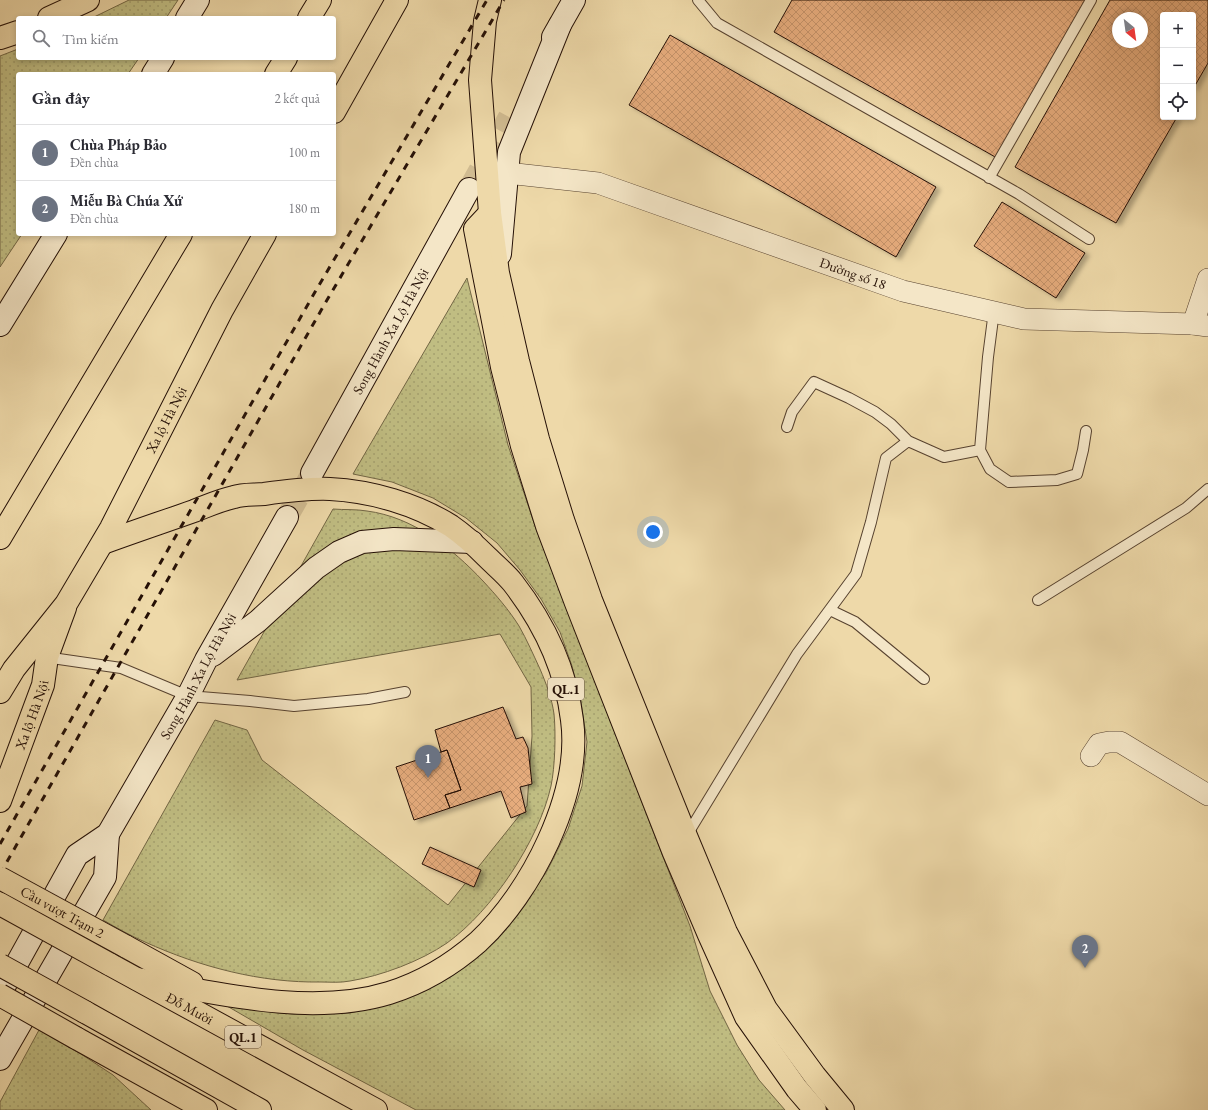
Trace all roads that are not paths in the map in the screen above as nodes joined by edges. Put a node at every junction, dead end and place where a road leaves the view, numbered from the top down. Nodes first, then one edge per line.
1 (88, 0) edge
2 (198, 0) edge
3 (320, 0) edge
4 (397, 0) edge
5 (490, 0) edge
6 (574, 0) edge
7 (698, 0) edge
8 (1091, 0) edge
9 (53, 16) edge
10 (188, 16) edge
11 (311, 16) edge
12 (560, 25) junction
13 (16, 33) edge
14 (0, 38) edge
15 (162, 60) edge
16 (285, 60) edge
17 (154, 72) edge
18 (277, 72) edge
19 (336, 108) edge
20 (509, 117) tunnel mouth
21 (507, 173) junction
22 (989, 178) junction
23 (470, 188) tunnel mouth
24 (490, 213) junction
25 (55, 236) edge
26 (180, 236) edge
27 (264, 236) edge
28 (1089, 239) dead end
29 (498, 273) junction
30 (1208, 279) edge
31 (994, 311) junction
32 (0, 325) edge
33 (1201, 325) edge
34 (787, 427) dead end
35 (1086, 431) dead end
36 (908, 441) junction
37 (980, 450) junction
38 (312, 473) tunnel mouth
39 (1208, 489) edge
40 (288, 518) tunnel mouth
41 (0, 538) edge
42 (472, 542) junction
43 (102, 543) junction
44 (1038, 600) dead end
45 (830, 610) junction
46 (37, 655) junction
47 (206, 660) junction
48 (924, 679) dead end
49 (0, 692) edge
50 (405, 692) dead end
51 (188, 696) junction
52 (1091, 756) dead end
53 (1208, 795) edge
54 (0, 801) edge
55 (108, 834) junction
56 (686, 836) junction
57 (0, 878) edge
58 (0, 904) edge
59 (125, 946) joint
60 (109, 964) joint
61 (0, 965) edge
62 (137, 979) junction
63 (207, 991) junction
64 (0, 995) edge
65 (110, 1027) junction
66 (0, 1059) edge
67 (157, 1082) junction
68 (181, 1110) edge
69 (206, 1110) edge
70 (260, 1110) edge
71 (376, 1110) edge
72 (815, 1110) edge
73 (843, 1110) edge

1 - 9 main road
2 - 10 main road
3 - 11 main road
4 - 19 main road
5 - 24 main road
6 - 12 main road
7 - 22 lane
8 - 22 lane
12 - 20 main road
12 - 21 main road
13 - 14 main road
15 - 17 main road
16 - 18 main road
21 - 29 main road
21 - 31 street, Đường số 18
22 - 28 lane
23 - 38 main road, Song Hành Xa Lộ Hà Nội
24 - 29 main road
24 - 72 main road
25 - 32 main road
26 - 41 main road
27 - 43 main road, Xa lộ Hà Nội
29 - 56 main road
30 - 33 street
31 - 33 street, Đường số 18
31 - 37 lane
34 - 36 lane
35 - 37 lane
36 - 37 lane
36 - 45 lane
39 - 44 lane
40 - 47 main road, Song Hành Xa Lộ Hà Nội
42 - 43 main road, QL.1
42 - 47 main road
42 - 63 main road, QL.1
43 - 46 main road, Xa lộ Hà Nội
45 - 48 lane
45 - 56 lane
46 - 49 main road, Xa lộ Hà Nội
46 - 51 lane
46 - 54 main road, Xa lộ Hà Nội
47 - 51 main road, Song Hành Xa Lộ Hà Nội
50 - 51 lane
51 - 55 main road, Song Hành Xa Lộ Hà Nội
52 - 53 street
55 - 64 main road, Song Hành Xa Lộ Hà Nội
55 - 66 main road, Song Hành Xa Lộ Hà Nội
56 - 73 main road
57 - 59 main road, Cầu vượt Trạm 2 / QL.1, bridge
58 - 60 main road, Cầu vượt Trạm 2 / QL.1, bridge
59 - 63 main road, Đỗ Mười / QL.1
60 - 62 main road, Đỗ Mười / QL.1
61 - 65 main road, bridge
62 - 63 main road, QL.1
62 - 71 main road, Đỗ Mười / QL.1
64 - 67 main road, bridge
65 - 67 main road
65 - 70 main road
67 - 68 main road
67 - 69 main road

